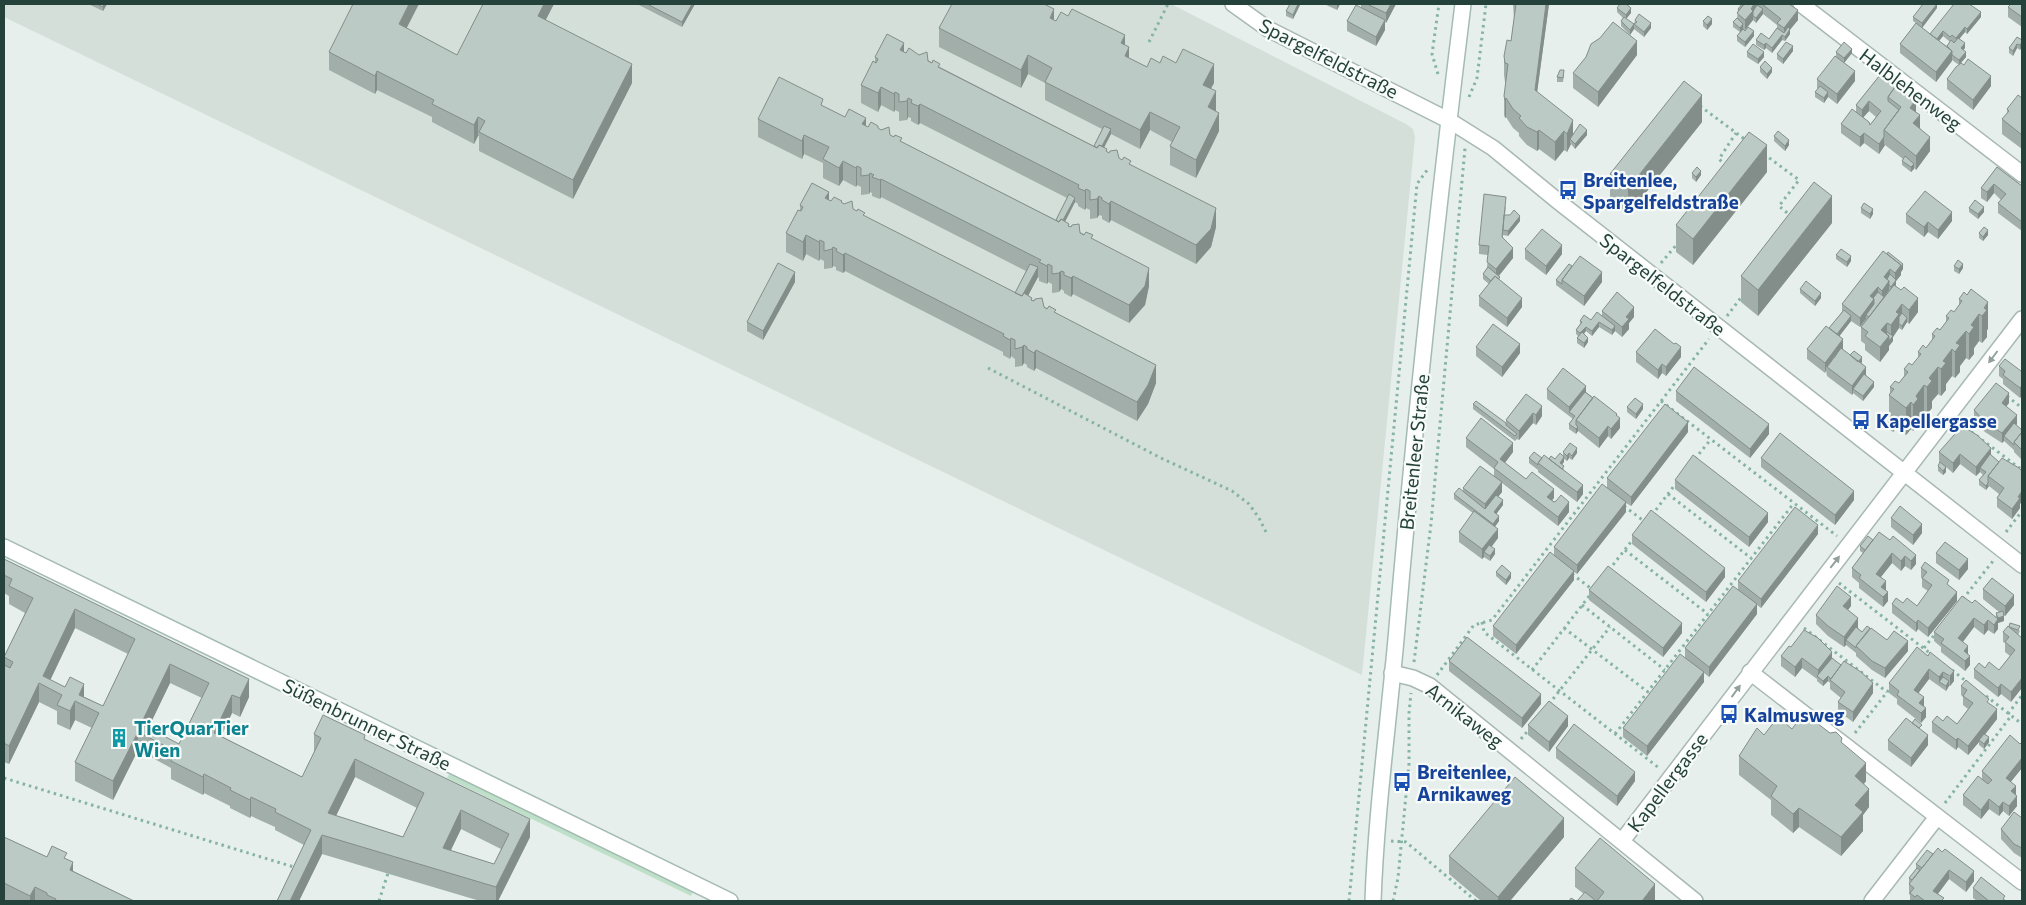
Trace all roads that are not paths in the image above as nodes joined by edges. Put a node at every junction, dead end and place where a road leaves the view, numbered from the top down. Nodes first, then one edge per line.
1 (1233, 4) edge
2 (1463, 4) edge
3 (1801, 4) edge
4 (1450, 121) junction
5 (2022, 174) edge
6 (2022, 319) edge
7 (1904, 473) junction
8 (4, 547) edge
9 (2022, 565) edge
10 (1750, 672) junction
11 (1392, 673) junction
12 (1936, 816) junction
13 (1622, 841) junction
14 (2022, 882) edge
15 (730, 901) edge
16 (1373, 901) edge
17 (1695, 901) edge
18 (1872, 901) edge

1 - 4 street, Spargelfeldstraße
2 - 4 street, Breitenleer Straße
3 - 5 street, Halblehenweg
4 - 7 street, Spargelfeldstraße
4 - 11 street, Breitenleer Straße
6 -> 7 street, Kapellergasse
7 - 9 street, Spargelfeldstraße
10 -> 7 street, Kapellergasse
8 - 15 street, Süßenbrunner Straße
10 - 12 street
13 -> 10 street, Kapellergasse
11 - 13 street, Arnikaweg
11 - 16 street, Breitenleer Straße
12 - 14 street
12 - 18 street
13 - 17 street, Arnikaweg

